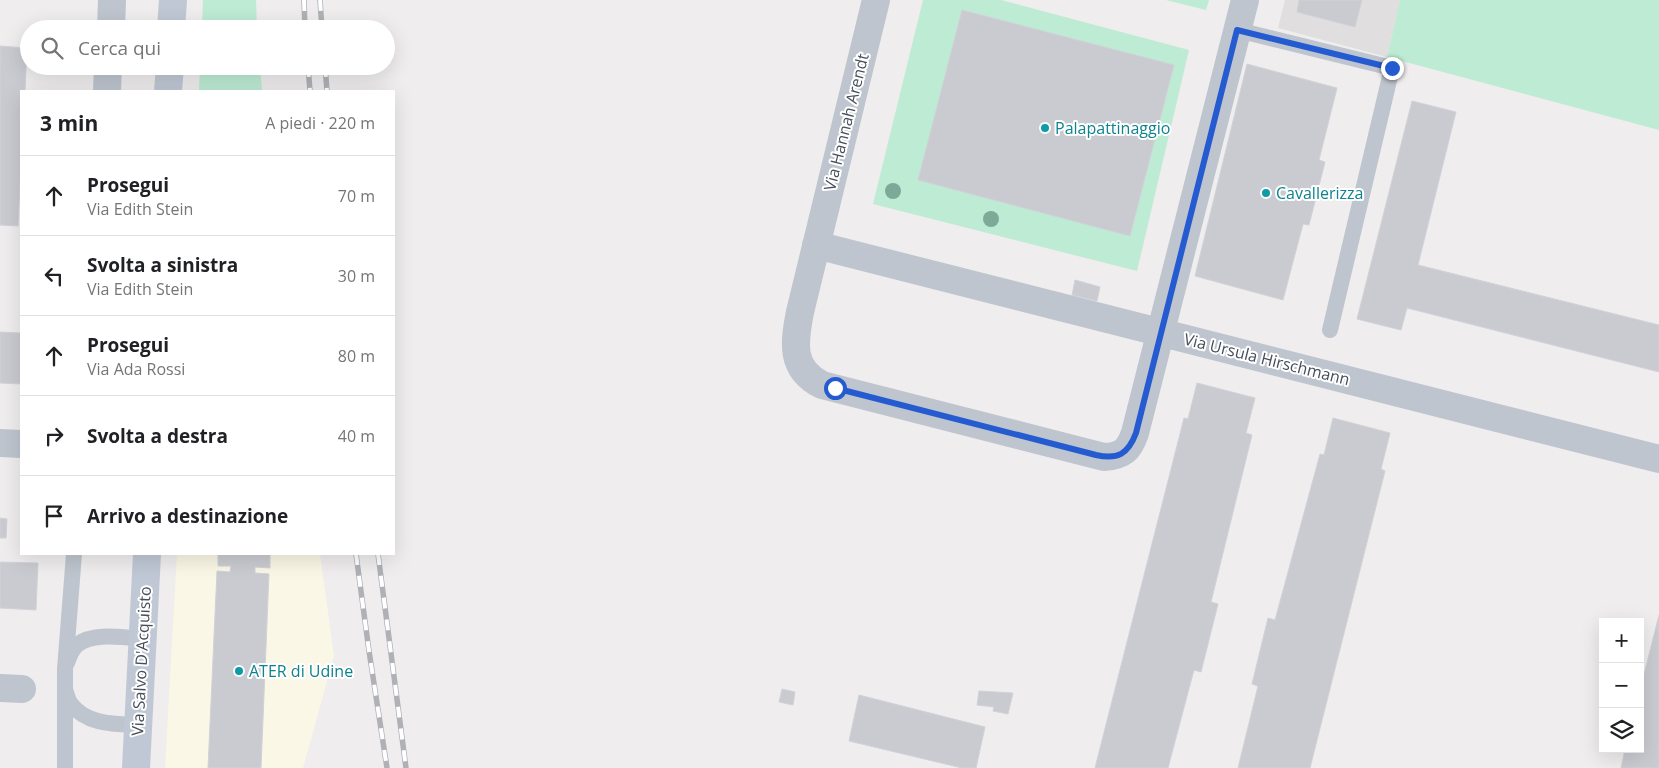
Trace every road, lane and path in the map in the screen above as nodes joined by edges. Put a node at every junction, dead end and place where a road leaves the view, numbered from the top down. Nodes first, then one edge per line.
1 (112, 0) edge
2 (173, 0) edge
3 (876, 0) edge
4 (1245, 0) edge
5 (111, 20) edge
6 (172, 20) edge
7 (1237, 30) junction
8 (108, 75) edge
9 (169, 75) edge
10 (107, 90) edge
11 (168, 90) edge
12 (816, 245) junction
13 (1330, 330) dead end
14 (1161, 332) junction
15 (0, 443) edge
16 (20, 444) edge
17 (1659, 458) edge
18 (74, 555) edge
19 (147, 555) edge
20 (143, 638) junction
21 (65, 668) junction
22 (65, 690) junction
23 (138, 725) junction
24 (65, 768) edge
25 (136, 768) edge

1 - 5 street
2 - 6 street
3 - 12 street, Via Hannah Arendt
4 - 7 street, Via Hannah Arendt
7 - 13 lane
7 - 14 street, Via Hannah Arendt
8 - 10 street
9 - 11 street
12 - 14 street, Via Ursula Hirschmann
12 - 14 street, Via Hannah Arendt
14 - 17 street, Via Ursula Hirschmann
15 - 16 street
18 - 21 lane
19 - 20 street, Via Salvo D'Acquisto
20 - 21 lane
20 - 23 street, Via Salvo D'Acquisto
21 - 22 lane
22 - 23 lane
22 - 24 lane
23 - 25 street, Via Salvo D'Acquisto

